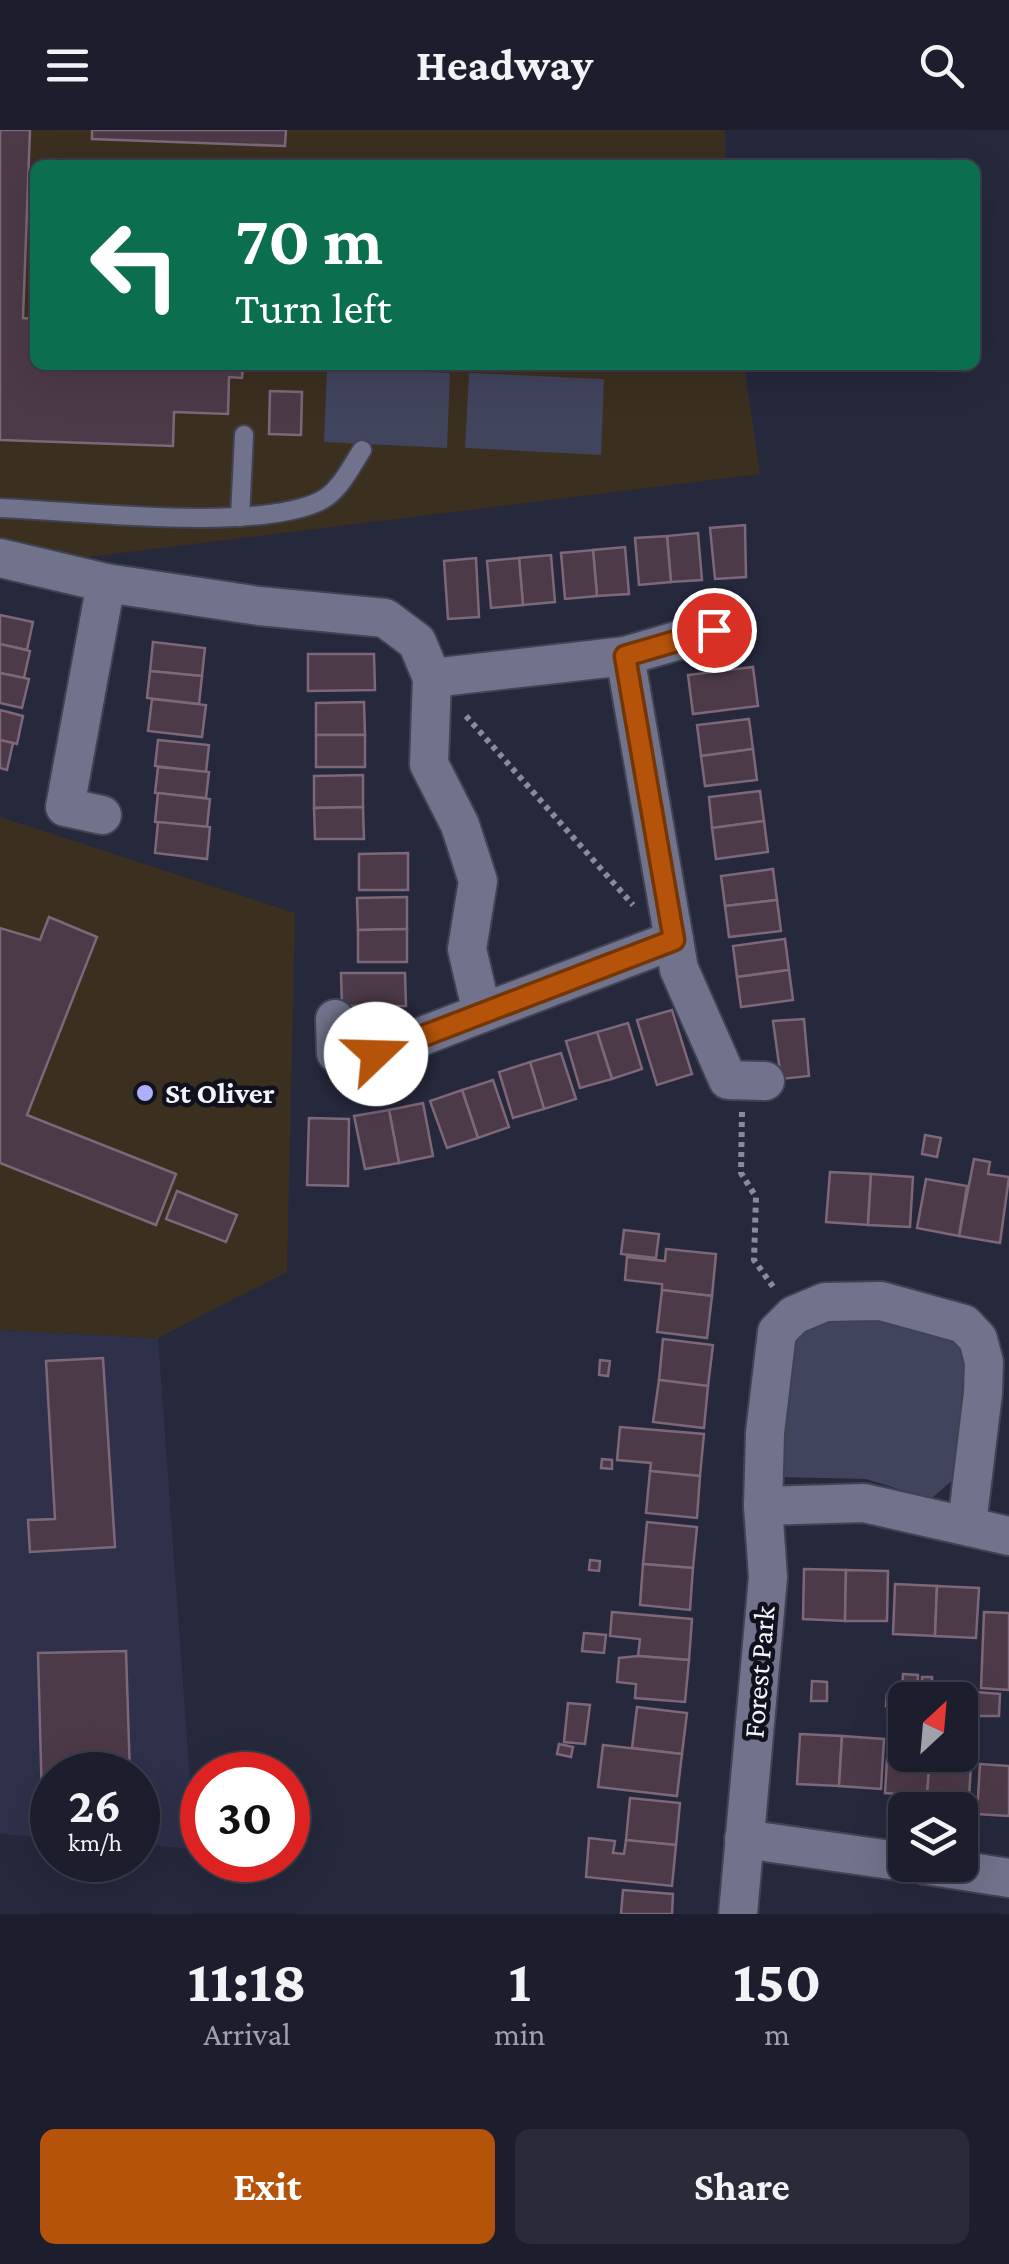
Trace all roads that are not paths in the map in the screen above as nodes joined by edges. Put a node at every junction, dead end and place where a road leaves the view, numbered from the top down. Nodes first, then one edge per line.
1 (244, 435) dead end
2 (362, 450) dead end
3 (0, 508) edge
4 (240, 516) junction
5 (0, 558) edge
6 (106, 583) junction
7 (714, 630) dead end
8 (625, 656) junction
9 (432, 678) junction
10 (102, 815) dead end
11 (674, 940) junction
12 (482, 1013) junction
13 (336, 1019) dead end
14 (754, 1081) road end
15 (763, 1506) junction
16 (968, 1524) junction
17 (1009, 1536) edge
18 (744, 1839) junction
19 (888, 1860) edge
20 (978, 1873) edge
21 (1009, 1878) edge
22 (738, 1914) edge

1 - 4 lane
2 - 4 lane
3 - 4 lane
5 - 6 street
6 - 9 street
6 - 10 street
7 - 8 street
8 - 9 street
8 - 11 street
9 - 12 street
11 - 12 street
11 - 14 street
12 - 13 street
15 - 16 street
15 - 16 street, Forest Park
15 - 18 street, Forest Park
16 - 17 street
18 - 19 street
18 - 22 street, Forest Park
20 - 21 street

